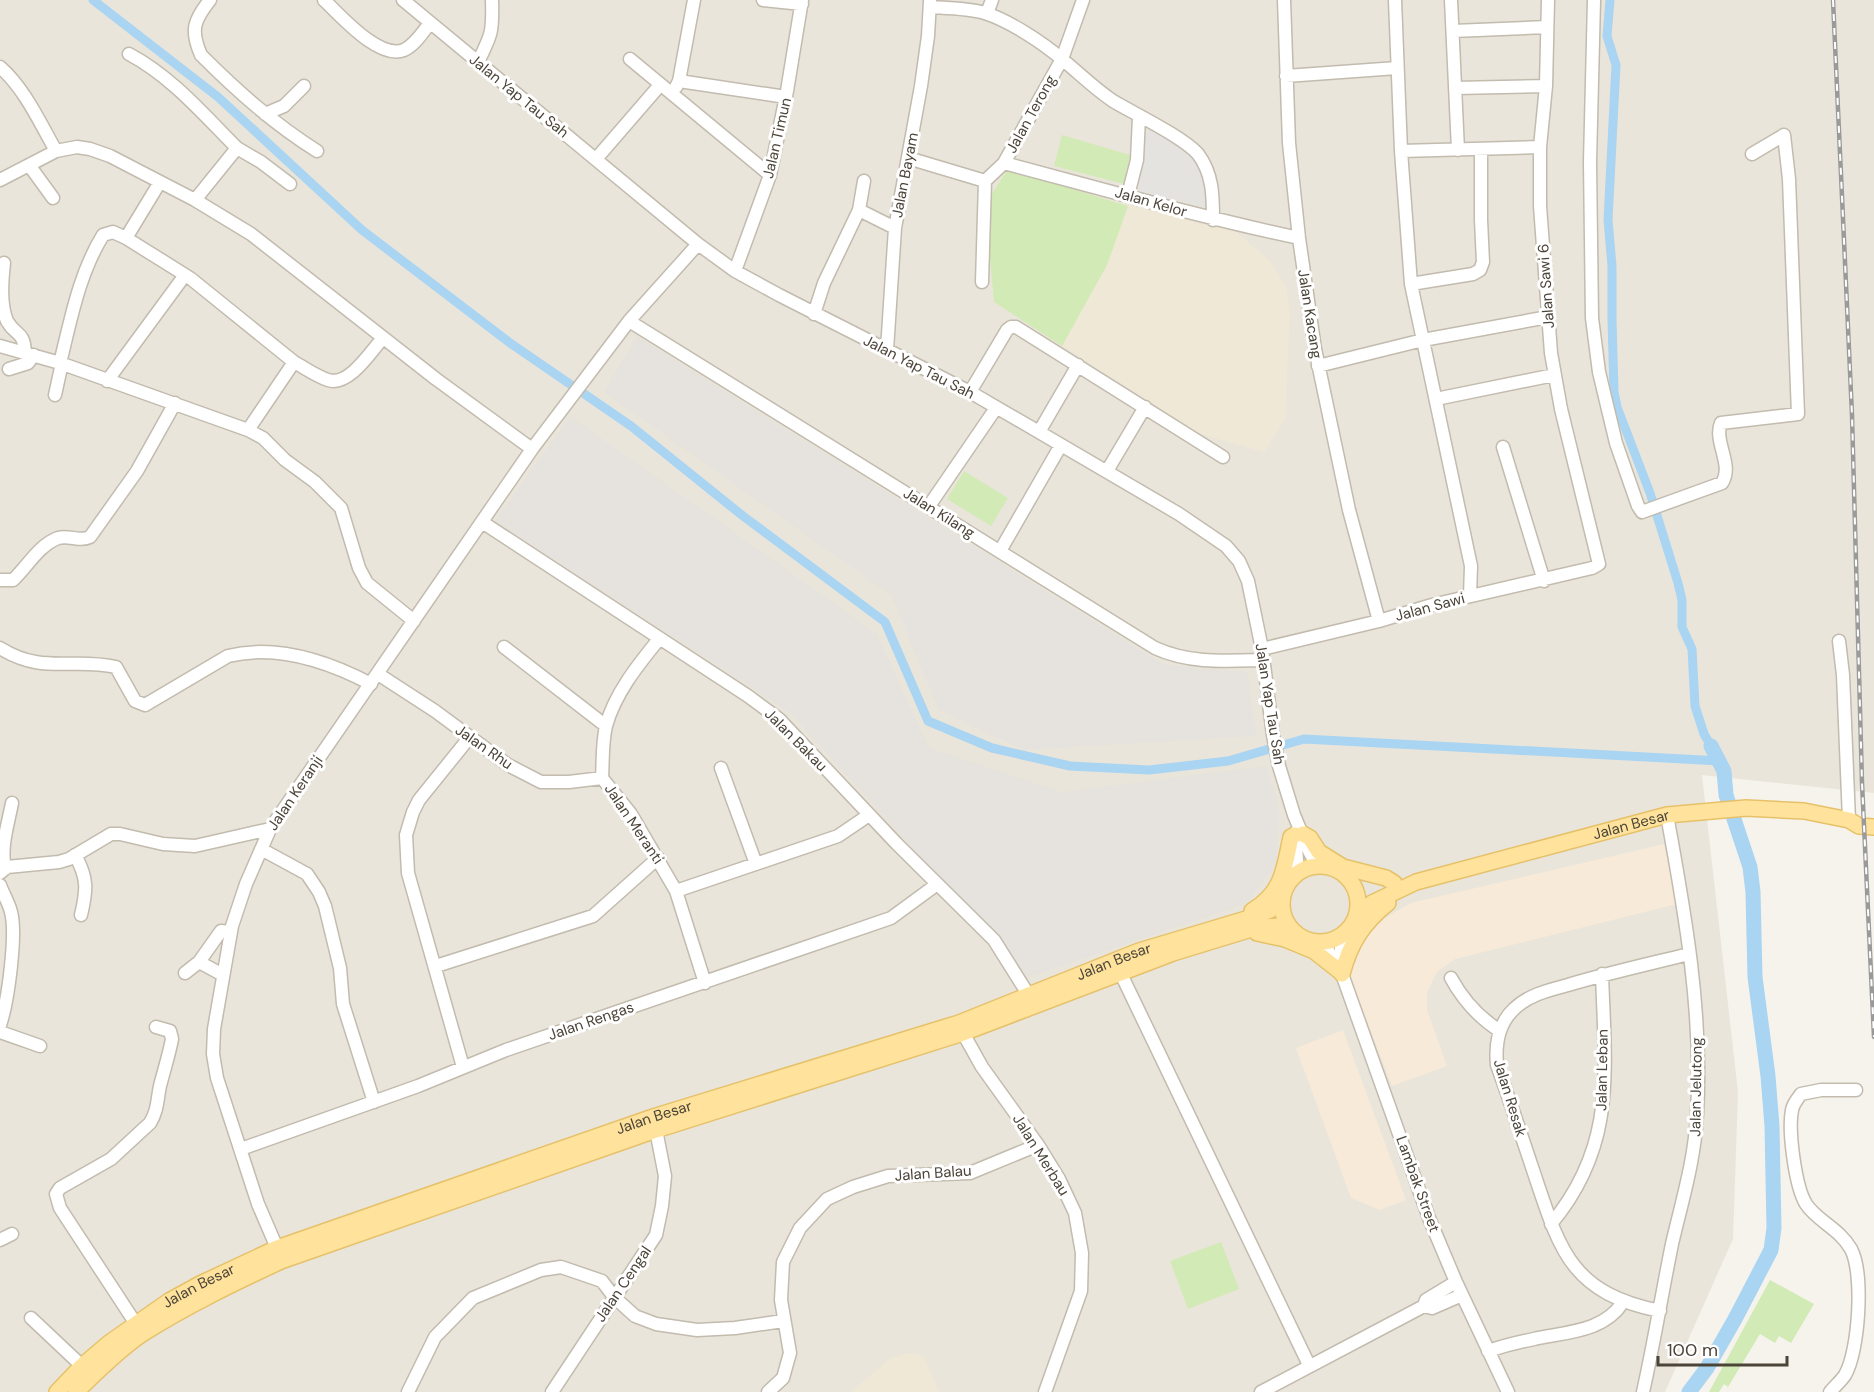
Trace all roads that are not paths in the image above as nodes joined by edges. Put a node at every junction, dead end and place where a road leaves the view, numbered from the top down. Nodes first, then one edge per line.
1 (210, 0) edge
2 (324, 0) edge
3 (403, 0) edge
4 (492, 0) edge
5 (694, 0) edge
6 (763, 0) edge
7 (992, 0) edge
8 (1083, 0) edge
9 (1284, 0) edge
10 (1395, 0) edge
11 (1451, 0) edge
12 (1548, 0) edge
13 (1593, 0) edge
14 (802, 2) edge
15 (930, 4) edge
16 (987, 14) junction
17 (430, 23) junction
18 (1547, 27) junction
19 (1453, 31) junction
20 (129, 54) dead end
21 (630, 59) dead end
22 (1062, 59) junction
23 (478, 62) junction
24 (0, 67) edge
25 (1397, 68) junction
26 (1286, 76) junction
27 (679, 81) junction
28 (304, 86) dead end
29 (1546, 86) junction
30 (665, 88) junction
31 (1455, 88) junction
32 (786, 97) junction
33 (265, 114) junction
34 (1139, 117) junction
35 (1540, 147) junction
36 (237, 148) junction
37 (1481, 149) junction
38 (1458, 150) junction
39 (56, 151) junction
40 (316, 151) dead end
41 (1401, 152) junction
42 (1752, 154) dead end
43 (908, 158) junction
44 (596, 159) junction
45 (1004, 163) junction
46 (29, 165) junction
47 (770, 175) junction
48 (0, 180) edge
49 (864, 181) dead end
50 (985, 181) junction
51 (160, 182) junction
52 (290, 184) dead end
53 (1128, 195) junction
54 (53, 198) dead end
55 (195, 200) junction
56 (859, 210) junction
57 (1213, 220) junction
58 (895, 228) junction
59 (126, 238) junction
60 (1299, 238) junction
61 (698, 244) junction
62 (4, 262) dead end
63 (735, 271) junction
64 (184, 275) junction
65 (982, 282) dead end
66 (1411, 284) junction
67 (814, 314) junction
68 (1548, 317) junction
69 (629, 321) junction
70 (383, 338) junction
71 (1423, 340) junction
72 (0, 346) edge
73 (887, 350) junction
74 (30, 354) junction
75 (294, 362) junction
76 (61, 363) junction
77 (1078, 365) junction
78 (1318, 366) junction
79 (9, 369) dead end
80 (1554, 375) junction
81 (107, 381) junction
82 (970, 392) junction
83 (55, 395) dead end
84 (1437, 399) junction
85 (175, 403) junction
86 (1145, 407) junction
87 (996, 408) junction
88 (248, 430) junction
89 (1039, 432) junction
90 (1062, 445) junction
91 (1503, 447) dead end
92 (532, 449) junction
93 (1223, 458) dead end
94 (1107, 471) junction
95 (928, 506) junction
96 (482, 522) junction
97 (1000, 551) junction
98 (1597, 566) joint
99 (0, 580) edge
100 (1544, 581) junction
101 (1470, 596) junction
102 (414, 621) junction
103 (1379, 621) junction
104 (659, 639) junction
105 (1839, 641) dead end
106 (504, 647) dead end
107 (0, 648) edge
108 (1263, 655) junction
109 (375, 679) junction
110 (606, 726) junction
111 (469, 738) junction
112 (722, 768) dead end
113 (602, 778) junction
114 (12, 803) dead end
115 (869, 815) junction
116 (1667, 815) junction
117 (1874, 818) edge
118 (1849, 820) junction
119 (1874, 827) edge
120 (270, 829) junction
121 (1299, 834) junction
122 (261, 849) junction
123 (75, 855) junction
124 (658, 858) junction
125 (756, 864) junction
126 (1318, 867) junction
127 (2, 871) edge
128 (1298, 874) junction
129 (0, 885) edge
130 (936, 885) junction
131 (1353, 886) junction
132 (1395, 887) junction
133 (676, 891) junction
134 (1282, 902) junction
135 (1357, 914) junction
136 (81, 915) dead end
137 (1289, 926) junction
138 (1238, 927) junction
139 (231, 932) junction
140 (1341, 936) junction
141 (1323, 942) junction
142 (1689, 954) junction
143 (199, 962) junction
144 (436, 966) junction
145 (185, 973) dead end
146 (1341, 973) junction
147 (1121, 974) junction
148 (1602, 974) junction
149 (223, 975) junction
150 (1450, 978) dead end
151 (705, 982) junction
152 (1028, 994) junction
153 (0, 1025) edge
154 (156, 1027) dead end
155 (1500, 1031) junction
156 (0, 1032) edge
157 (963, 1033) junction
158 (40, 1046) dead end
159 (463, 1067) junction
160 (1856, 1090) dead end
161 (374, 1102) junction
162 (657, 1130) junction
163 (1038, 1145) junction
164 (241, 1149) junction
165 (1551, 1224) junction
166 (12, 1234) dead end
167 (0, 1240) edge
168 (277, 1248) junction
169 (1456, 1282) junction
170 (1462, 1295) junction
171 (614, 1297) junction
172 (1623, 1302) junction
173 (1425, 1306) junction
174 (1660, 1311) junction
175 (31, 1318) dead end
176 (783, 1321) junction
177 (136, 1324) junction
178 (1488, 1351) junction
179 (1309, 1365) junction
180 (82, 1366) junction
181 (57, 1392) edge
182 (76, 1392) edge
183 (408, 1392) edge
184 (552, 1392) edge
185 (768, 1392) edge
186 (1045, 1392) edge
187 (1261, 1392) edge
188 (1508, 1392) edge
189 (1643, 1392) edge
190 (1830, 1392) edge

1 - 33 street
2 - 17 street
3 - 17 street, Jalan Yap Tau Sah
4 - 23 street
5 - 27 street
6 - 14 street
7 - 16 street
8 - 22 street, Jalan Terong
9 - 26 street, Jalan Kacang
10 - 25 street
11 - 19 street
12 - 18 street, Jalan Sawi 6
13 - 42 street
14 - 32 street, Jalan Timun
15 - 16 street
15 - 43 street, Jalan Bayam
16 - 22 street
17 - 23 street, Jalan Yap Tau Sah
18 - 19 street
18 - 29 street, Jalan Sawi 6
19 - 31 street
20 - 36 street
21 - 30 street
22 - 34 street
22 - 45 street, Jalan Terong
23 - 44 street, Jalan Yap Tau Sah
24 - 39 street
25 - 26 street
25 - 41 street
26 - 60 street, Jalan Kacang
27 - 30 street
27 - 32 street
28 - 33 street
29 - 31 street
29 - 35 street, Jalan Sawi 6
30 - 44 street
30 - 47 street
31 - 38 street
32 - 47 street, Jalan Timun
33 - 40 street
34 - 53 street
34 - 57 street
35 - 37 street
35 - 68 street, Jalan Sawi 6
36 - 52 street
36 - 55 street
37 - 38 street
37 - 66 street
38 - 41 street
39 - 46 street
39 - 51 street
41 - 66 street
43 - 50 street
43 - 58 street, Jalan Bayam
44 - 61 street, Jalan Yap Tau Sah
45 - 50 street, Jalan Terong
45 - 53 street, Jalan Kelor
46 - 48 street
46 - 54 street
47 - 63 street, Jalan Timun
49 - 56 street
50 - 65 street
51 - 55 street
51 - 59 street
53 - 57 street, Jalan Kelor
55 - 70 street
56 - 58 street
56 - 67 street
57 - 60 street, Jalan Kelor
58 - 73 street, Jalan Bayam
59 - 64 street
59 - 76 street
60 - 78 street, Jalan Kacang
61 - 63 street, Jalan Yap Tau Sah
61 - 69 street
62 - 74 street
63 - 67 street, Jalan Yap Tau Sah
64 - 75 street
64 - 81 street
66 - 71 street
67 - 73 street, Jalan Yap Tau Sah
68 - 71 street
68 - 80 street, Jalan Sawi 6
69 - 92 street, Jalan Keranji
69 - 95 street, Jalan Kilang
70 - 75 street
70 - 92 street
71 - 78 street
71 - 84 street
72 - 74 street
73 - 82 street, Jalan Yap Tau Sah
74 - 76 street
74 - 79 street
75 - 88 street
76 - 81 street
76 - 83 street
77 - 82 street
77 - 86 street
77 - 89 street
78 - 103 street, Jalan Kacang
80 - 84 street
80 - 98 street, Jalan Sawi 6
81 - 85 street
82 - 87 street, Jalan Yap Tau Sah
84 - 101 street
85 - 88 street
85 - 99 street
86 - 93 street
86 - 94 street
87 - 89 street, Jalan Yap Tau Sah
87 - 95 street
88 - 102 street
89 - 90 street, Jalan Yap Tau Sah
90 - 94 street, Jalan Yap Tau Sah
90 - 97 street
91 - 100 street
92 - 96 street, Jalan Keranji
94 - 108 street, Jalan Yap Tau Sah
95 - 97 street, Jalan Kilang
96 - 102 street, Jalan Keranji
96 - 104 street, Jalan Bakau
97 - 108 street, Jalan Kilang
98 - 100 street, Jalan Sawi
100 - 101 street, Jalan Sawi
101 - 103 street, Jalan Sawi
102 - 109 street, Jalan Keranji
103 - 108 street, Jalan Sawi
104 - 110 street, Jalan Meranti
104 - 115 street, Jalan Bakau
105 - 118 street
106 - 110 street
107 - 109 street, Jalan Rhu
108 - 121 street, Jalan Yap Tau Sah
109 - 111 street, Jalan Rhu
109 - 120 street, Jalan Keranji
110 - 113 street, Jalan Meranti
111 - 113 street, Jalan Rhu
111 - 144 street
112 - 125 street
113 - 124 street, Jalan Meranti
114 - 127 street
115 - 125 street
115 - 130 street, Jalan Bakau
116 - 118 main road, Jalan Besar
116 - 132 main road, Jalan Besar
116 - 142 street, Jalan Jelutong
117 - 118 main road, Jalan Besar
118 - 119 main road, Jalan Besar
120 - 122 street, Jalan Keranji
120 - 123 street
121 - 126 street, Jalan Yap Tau Sah
121 - 128 street, Jalan Yap Tau Sah
121 - 132 main road
121 - 138 main road
122 - 139 street, Jalan Keranji
122 - 161 street
123 - 127 street
123 - 136 street
124 - 133 street, Jalan Meranti
124 - 144 street
125 - 133 street
126 - 128 main road
126 - 131 main road
128 - 134 main road
129 - 153 street
130 - 151 street, Jalan Rengas
130 - 152 street, Jalan Bakau
131 - 132 main road, Jalan Besar
131 - 135 main road
132 - 135 main road, Jalan Besar
132 - 146 main road
133 - 151 street, Jalan Meranti
134 - 137 main road
134 - 138 main road, Jalan Besar
135 - 140 main road, Jalan Besar
137 - 138 main road, Jalan Besar
137 - 141 main road
138 - 146 main road
138 - 147 main road, Jalan Besar
138 - 152 main road, Jalan Besar
139 - 143 street
139 - 149 street, Jalan Keranji
140 - 141 main road
140 - 146 street
141 - 146 street
142 - 148 street
142 - 174 street, Jalan Jelutong
143 - 145 street
143 - 149 street
144 - 159 street
146 - 169 street, Lambak Street
147 - 157 main road, Jalan Besar
147 - 179 street
148 - 155 street
148 - 165 street, Jalan Leban
149 - 164 street, Jalan Keranji
150 - 155 street
151 - 159 street, Jalan Rengas
152 - 168 main road, Jalan Besar
154 - 177 street
155 - 165 street, Jalan Resak
156 - 158 street
157 - 162 main road, Jalan Besar
157 - 163 street, Jalan Merbau
159 - 161 street, Jalan Rengas
160 - 190 street
161 - 164 street, Jalan Rengas
162 - 171 street, Jalan Cengal
162 - 182 main road, Jalan Besar
163 - 176 street, Jalan Balau
163 - 186 street, Jalan Merbau
164 - 168 street, Jalan Keranji
165 - 172 street, Jalan Resak
166 - 167 street
168 - 177 main road, Jalan Besar
169 - 170 street, Lambak Street
169 - 173 street
170 - 173 street
170 - 178 street, Lambak Street
171 - 176 street
171 - 183 street
171 - 184 street, Jalan Cengal
172 - 174 street, Jalan Resak
172 - 178 street
173 - 179 street
174 - 189 street, Jalan Jelutong
175 - 180 street
176 - 185 street, Jalan Balau
177 - 180 main road, Jalan Besar
178 - 188 street, Lambak Street
179 - 187 street
180 - 181 main road, Jalan Besar

